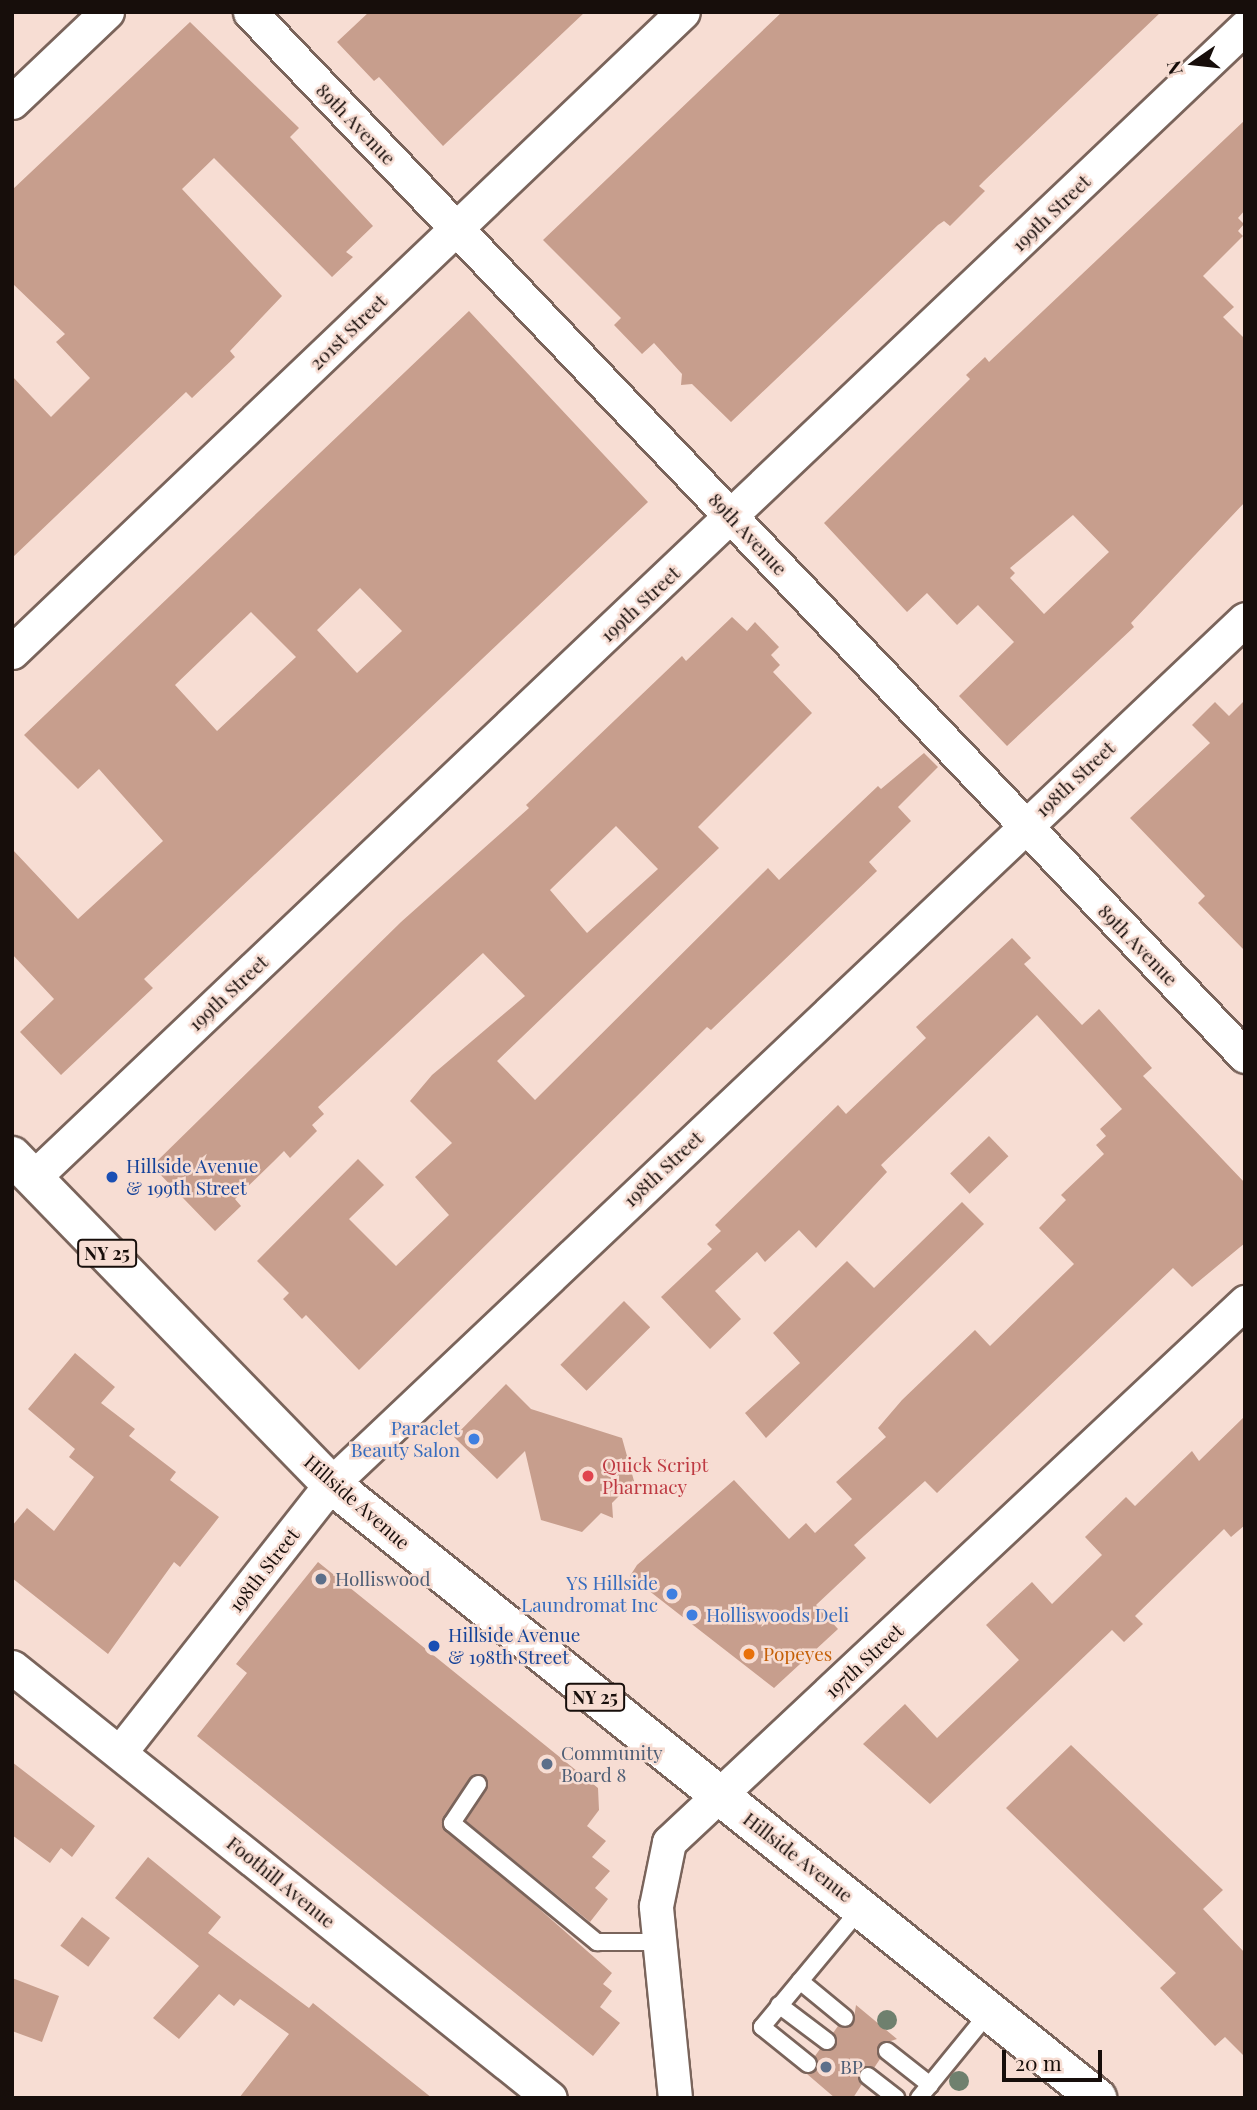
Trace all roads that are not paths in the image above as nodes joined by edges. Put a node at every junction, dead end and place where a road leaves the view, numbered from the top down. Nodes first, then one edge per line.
1 (107, 12) edge
2 (250, 12) edge
3 (684, 12) edge
4 (1245, 27) edge
5 (12, 102) edge
6 (456, 229) junction
7 (732, 517) junction
8 (1245, 619) edge
9 (12, 652) edge
10 (1024, 827) junction
11 (1245, 1056) edge
12 (23, 1166) edge
13 (1245, 1302) edge
14 (331, 1484) junction
15 (12, 1667) edge
16 (120, 1752) junction
17 (478, 1784) dead end
18 (718, 1797) junction
19 (862, 1907) junction
20 (660, 1942) junction
21 (800, 1981) junction
22 (779, 2005) junction
23 (990, 2011) junction
24 (845, 2018) dead end
25 (827, 2041) dead end
26 (887, 2051) dead end
27 (808, 2064) dead end
28 (868, 2076) dead end
29 (930, 2085) junction
30 (550, 2098) edge
31 (675, 2098) edge
32 (896, 2098) edge
33 (919, 2098) edge
34 (1097, 2098) edge

1 - 5 street
2 - 6 street, 89th Avenue
3 - 6 street, 201st Street
4 - 7 street, 199th Street
6 - 7 street, 89th Avenue
6 - 9 street, 201st Street
7 - 10 street, 89th Avenue
7 - 12 street, 199th Street
8 - 10 street, 198th Street
10 - 11 street, 89th Avenue
10 - 14 street, 198th Street
12 - 14 main road, Hillside Avenue / NY 25
13 - 18 street, 197th Street
14 - 16 street, 198th Street
14 - 18 main road, Hillside Avenue / NY 25
15 - 16 street, Foothill Avenue
16 - 30 street, Foothill Avenue
17 - 20 lane
18 - 19 main road, Hillside Avenue / NY 25
18 - 20 street, 197th Street
19 - 21 lane
19 - 23 main road, Hillside Avenue / NY 25
20 - 31 street, 197th Street
21 - 22 lane
21 - 24 lane
22 - 25 lane
22 - 27 lane
23 - 29 lane
23 - 34 main road, Hillside Avenue / NY 25
26 - 29 lane
28 - 32 lane
29 - 33 lane

